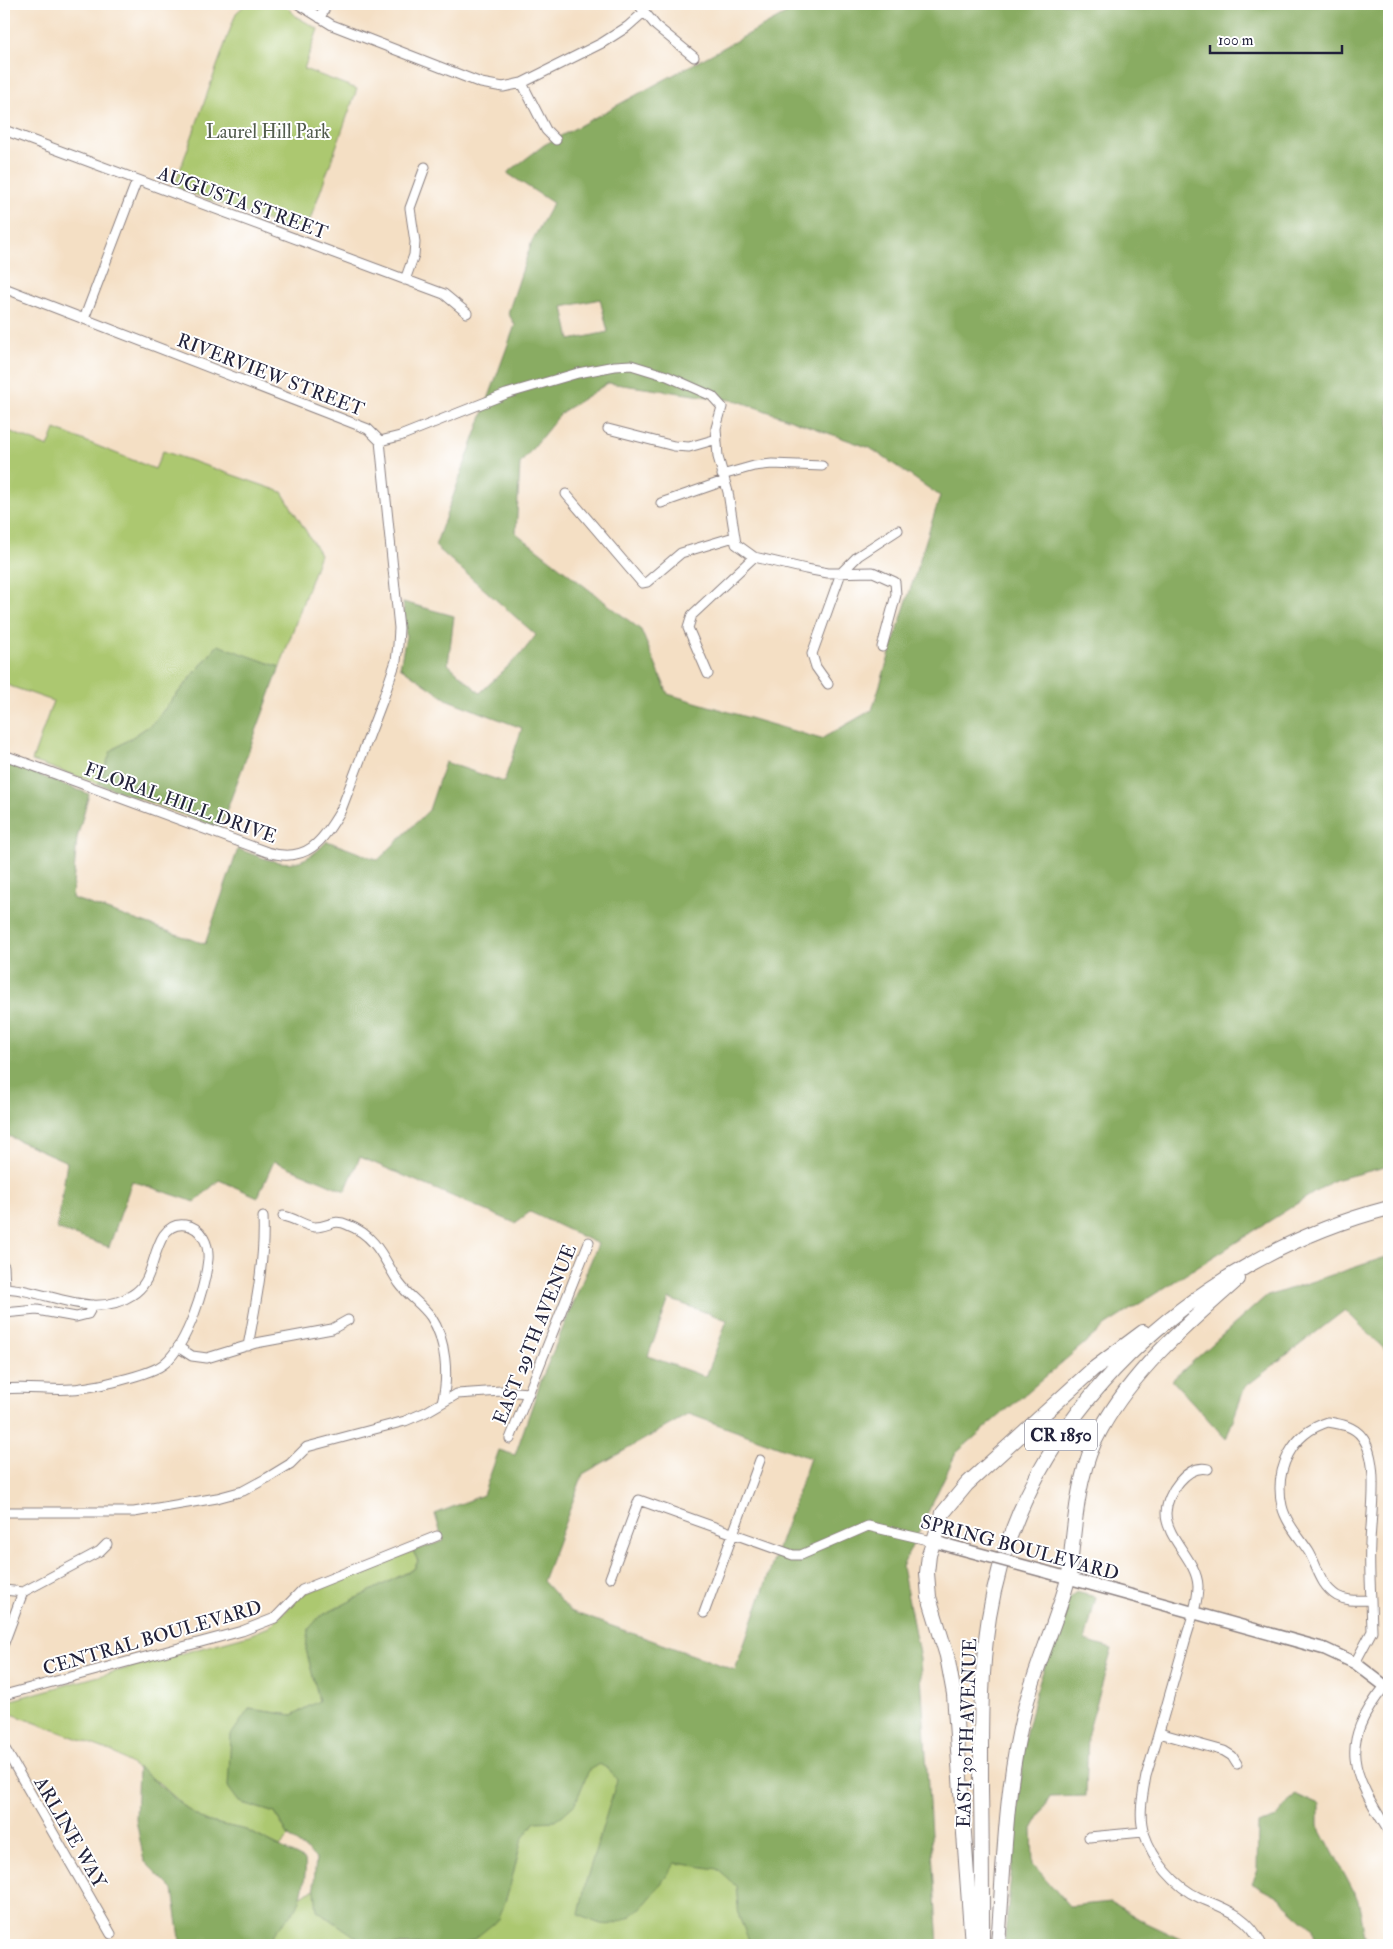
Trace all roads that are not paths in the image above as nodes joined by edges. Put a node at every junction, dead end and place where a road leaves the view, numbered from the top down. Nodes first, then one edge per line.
1 (298, 4) edge
2 (327, 4) edge
3 (638, 4) edge
4 (644, 12) junction
5 (320, 18) junction
6 (694, 57) dead end
7 (522, 83) junction
8 (4, 130) edge
9 (556, 140) dead end
10 (425, 167) dead end
11 (136, 180) junction
12 (405, 280) junction
13 (4, 288) edge
14 (467, 313) dead end
15 (84, 319) junction
16 (608, 429) dead end
17 (717, 439) junction
18 (380, 440) junction
19 (822, 466) dead end
20 (723, 478) junction
21 (566, 494) dead end
22 (661, 503) dead end
23 (898, 530) dead end
24 (734, 537) junction
25 (754, 557) junction
26 (841, 573) junction
27 (882, 647) dead end
28 (708, 674) dead end
29 (828, 684) dead end
30 (4, 755) edge
31 (1389, 1208) edge
32 (263, 1216) dead end
33 (283, 1216) dead end
34 (589, 1242) dead end
35 (1263, 1257) junction
36 (4, 1266) edge
37 (4, 1288) edge
38 (93, 1305) junction
39 (1180, 1309) junction
40 (4, 1313) edge
41 (348, 1320) dead end
42 (248, 1346) junction
43 (178, 1347) junction
44 (4, 1389) edge
45 (528, 1393) junction
46 (442, 1402) junction
47 (510, 1439) dead end
48 (760, 1460) dead end
49 (1208, 1469) dead end
50 (4, 1512) edge
51 (732, 1534) junction
52 (437, 1536) dead end
53 (932, 1541) junction
54 (107, 1544) dead end
55 (610, 1578) dead end
56 (1068, 1578) junction
57 (4, 1590) edge
58 (23, 1592) junction
59 (1371, 1600) junction
60 (704, 1613) dead end
61 (1193, 1613) junction
62 (4, 1643) edge
63 (1355, 1663) junction
64 (1387, 1688) edge
65 (4, 1695) edge
66 (1159, 1733) junction
67 (4, 1747) edge
68 (1237, 1764) dead end
69 (1143, 1832) junction
70 (1389, 1832) edge
71 (1089, 1837) dead end
72 (110, 1934) dead end
73 (972, 1945) edge
74 (982, 1945) edge
75 (998, 1945) edge
76 (1262, 1945) edge

1 - 5 street
2 - 5 street
3 - 4 street
4 - 6 street
4 - 7 street
5 - 7 street
7 - 9 street
8 - 11 street, AUGUSTA STREET
10 - 12 street
11 - 12 street, AUGUSTA STREET
11 - 15 street
12 - 14 street, AUGUSTA STREET
13 - 15 street, RIVERVIEW STREET
15 - 18 street, RIVERVIEW STREET
16 - 17 street
17 - 18 street
17 - 20 street
18 - 30 street, FLORAL HILL DRIVE
19 - 20 street
20 - 22 street
20 - 24 street
21 - 24 street
23 - 26 street
24 - 25 street
25 - 26 street
25 - 28 street
26 - 27 street
26 - 29 street
31 - 35 main road, EAST 30TH AVENUE / CR 1850
32 - 42 street
33 - 46 street
34 - 45 street, EAST 29TH AVENUE
35 - 39 main road, EAST 30TH AVENUE / CR 1850
35 - 56 main road
36 - 37 street
37 - 38 street
38 - 40 street
38 - 43 street
39 - 53 main road
39 - 74 main road, EAST 30TH AVENUE / CR 1850
41 - 42 street
42 - 43 street
43 - 44 street
45 - 46 street
45 - 47 street, EAST 29TH AVENUE
46 - 50 street
48 - 51 street
49 - 61 street
51 - 53 street, SPRING BOULEVARD
51 - 55 street, SPRING BOULEVARD
51 - 60 street
52 - 65 street, CENTRAL BOULEVARD
53 - 56 street, SPRING BOULEVARD, bridge
53 - 73 main road
54 - 58 street
56 - 61 street, SPRING BOULEVARD
56 - 75 main road
57 - 58 street
58 - 62 street
59 - 59 street
59 - 63 street
61 - 63 street, SPRING BOULEVARD
61 - 66 street
63 - 64 street, SPRING BOULEVARD
64 - 70 street
66 - 68 street
66 - 69 street
67 - 72 street, ARLINE WAY
69 - 71 street
69 - 76 street

